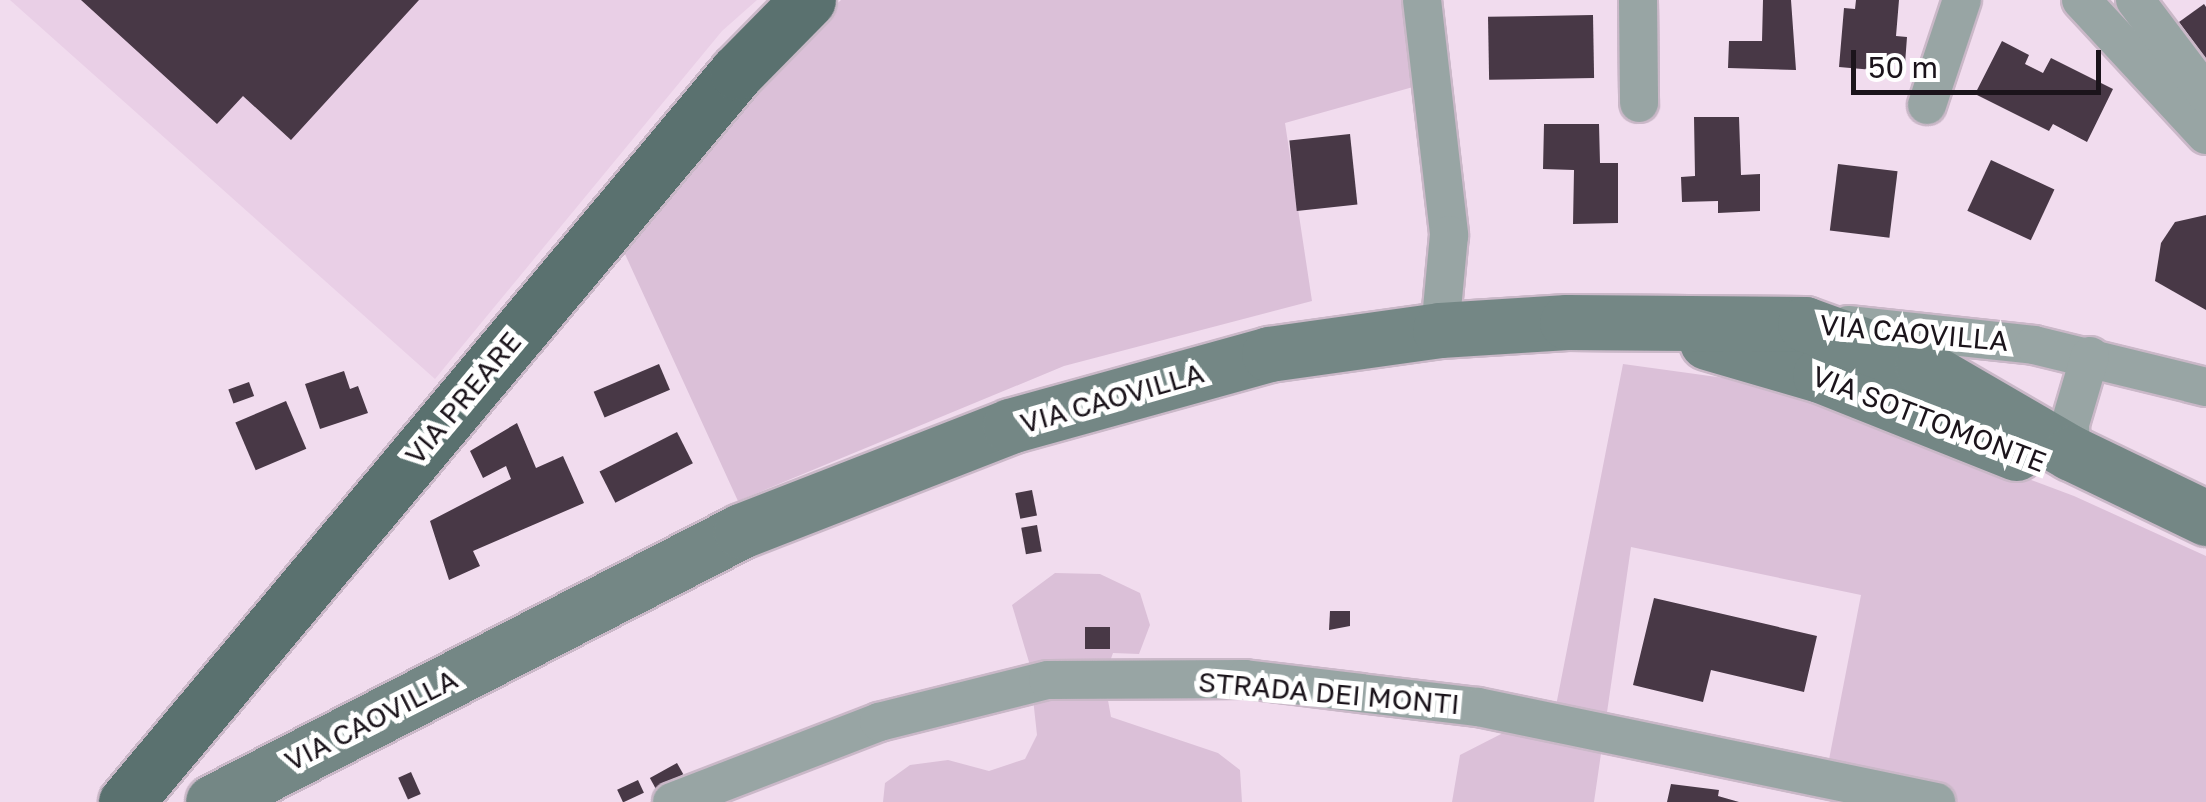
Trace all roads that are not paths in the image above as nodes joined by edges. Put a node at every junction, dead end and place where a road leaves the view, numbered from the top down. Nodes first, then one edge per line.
1 (808, 0) edge
2 (1422, 0) edge
3 (1638, 0) edge
4 (1962, 0) edge
5 (2081, 0) edge
6 (2135, 0) edge
7 (2206, 94) edge
8 (1639, 103) dead end
9 (1927, 105) dead end
10 (2206, 135) edge
11 (1646, 324) junction
12 (1806, 324) junction
13 (1440, 330) junction
14 (2090, 356) junction
15 (2206, 386) edge
16 (2071, 453) junction
17 (2206, 518) edge
18 (2206, 528) edge
19 (126, 802) edge
20 (213, 802) edge
21 (672, 802) edge
22 (1936, 802) edge

1 - 19 main road, VIA PREARE
2 - 13 street
3 - 8 street
4 - 9 street
5 - 10 street
6 - 7 street
11 - 12 main road, VIA CAOVILLA
11 - 13 main road, VIA CAOVILLA
11 - 18 main road, VIA SOTTOMONTE
12 - 14 street, VIA CAOVILLA
12 - 16 main road, VIA SOTTOMONTE
13 - 20 main road, VIA CAOVILLA
14 - 15 street, VIA CAOVILLA
14 - 16 street
16 - 17 main road, VIA SOTTOMONTE
21 - 22 street, STRADA DEI MONTI

